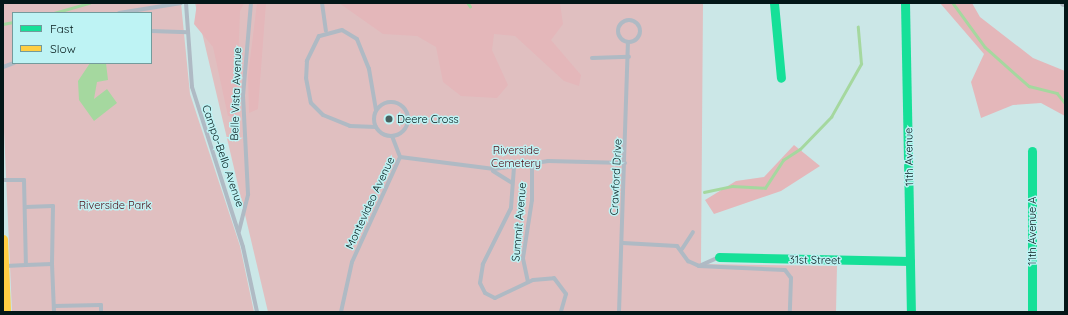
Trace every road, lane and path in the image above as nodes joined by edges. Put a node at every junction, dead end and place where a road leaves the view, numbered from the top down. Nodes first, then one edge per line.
1 (181, 3) edge
2 (186, 3) edge
3 (251, 3) edge
4 (322, 3) edge
5 (774, 3) edge
6 (905, 3) edge
7 (125, 12) edge
8 (152, 31) edge
9 (326, 31) junction
10 (188, 32) junction
11 (628, 42) junction
12 (629, 57) junction
13 (592, 58) dead end
14 (781, 78) dead end
15 (376, 110) junction
16 (376, 127) junction
17 (392, 136) junction
18 (1032, 151) dead end
19 (400, 157) junction
20 (625, 163) junction
21 (532, 164) junction
22 (514, 167) junction
23 (487, 169) junction
24 (3, 180) edge
25 (512, 184) junction
26 (25, 207) junction
27 (239, 232) junction
28 (693, 232) dead end
29 (3, 239) edge
30 (623, 243) junction
31 (682, 249) junction
32 (719, 257) joint
33 (910, 261) junction
34 (52, 264) junction
35 (26, 265) junction
36 (4, 266) junction
37 (699, 266) junction
38 (528, 282) junction
39 (54, 306) junction
40 (76, 306) junction
41 (6, 312) edge
42 (54, 312) edge
43 (76, 312) edge
44 (101, 312) edge
45 (256, 312) edge
46 (341, 312) edge
47 (561, 312) edge
48 (619, 312) edge
49 (790, 312) edge
50 (911, 312) edge
51 (1032, 312) edge

1 - 7 lane
2 - 10 lane, Campo-Bello Avenue
3 - 27 lane, Belle Vista Avenue
4 - 9 lane
5 - 14 street
6 - 33 street, 11th Avenue
8 - 10 lane
9 - 15 lane
9 - 16 lane
10 - 27 lane, Campo-Bello Avenue
11 - 11 lane, Crawford Drive
11 - 12 lane, Crawford Drive
12 - 13 lane
12 - 20 lane, Crawford Drive
15 - 16 lane
15 - 17 lane
16 - 17 lane
17 - 19 lane
18 - 51 street, 11th Avenue A
19 - 23 lane, Montevideo Avenue
19 - 46 lane, Montevideo Avenue
20 - 21 lane, Montevideo Avenue
20 - 30 lane, Crawford Drive
21 - 22 lane, Montevideo Avenue
21 - 38 lane, Summit Avenue
22 - 23 lane, Montevideo Avenue
22 - 25 lane, Summit Avenue
23 - 25 lane
24 - 26 lane
25 - 38 lane, Summit Avenue
26 - 34 lane
26 - 35 lane
27 - 45 lane, Campo-Bello Avenue
28 - 31 lane
29 - 36 street
30 - 31 lane
30 - 48 lane, Crawford Drive
31 - 37 lane
32 - 33 street, 31st Street
32 - 37 lane
33 - 50 street, 11th Avenue
34 - 35 lane
34 - 39 lane
35 - 36 lane
36 - 41 street
37 - 49 lane
38 - 47 lane, Summit Avenue
39 - 40 lane
39 - 42 lane
40 - 43 lane
40 - 44 lane

